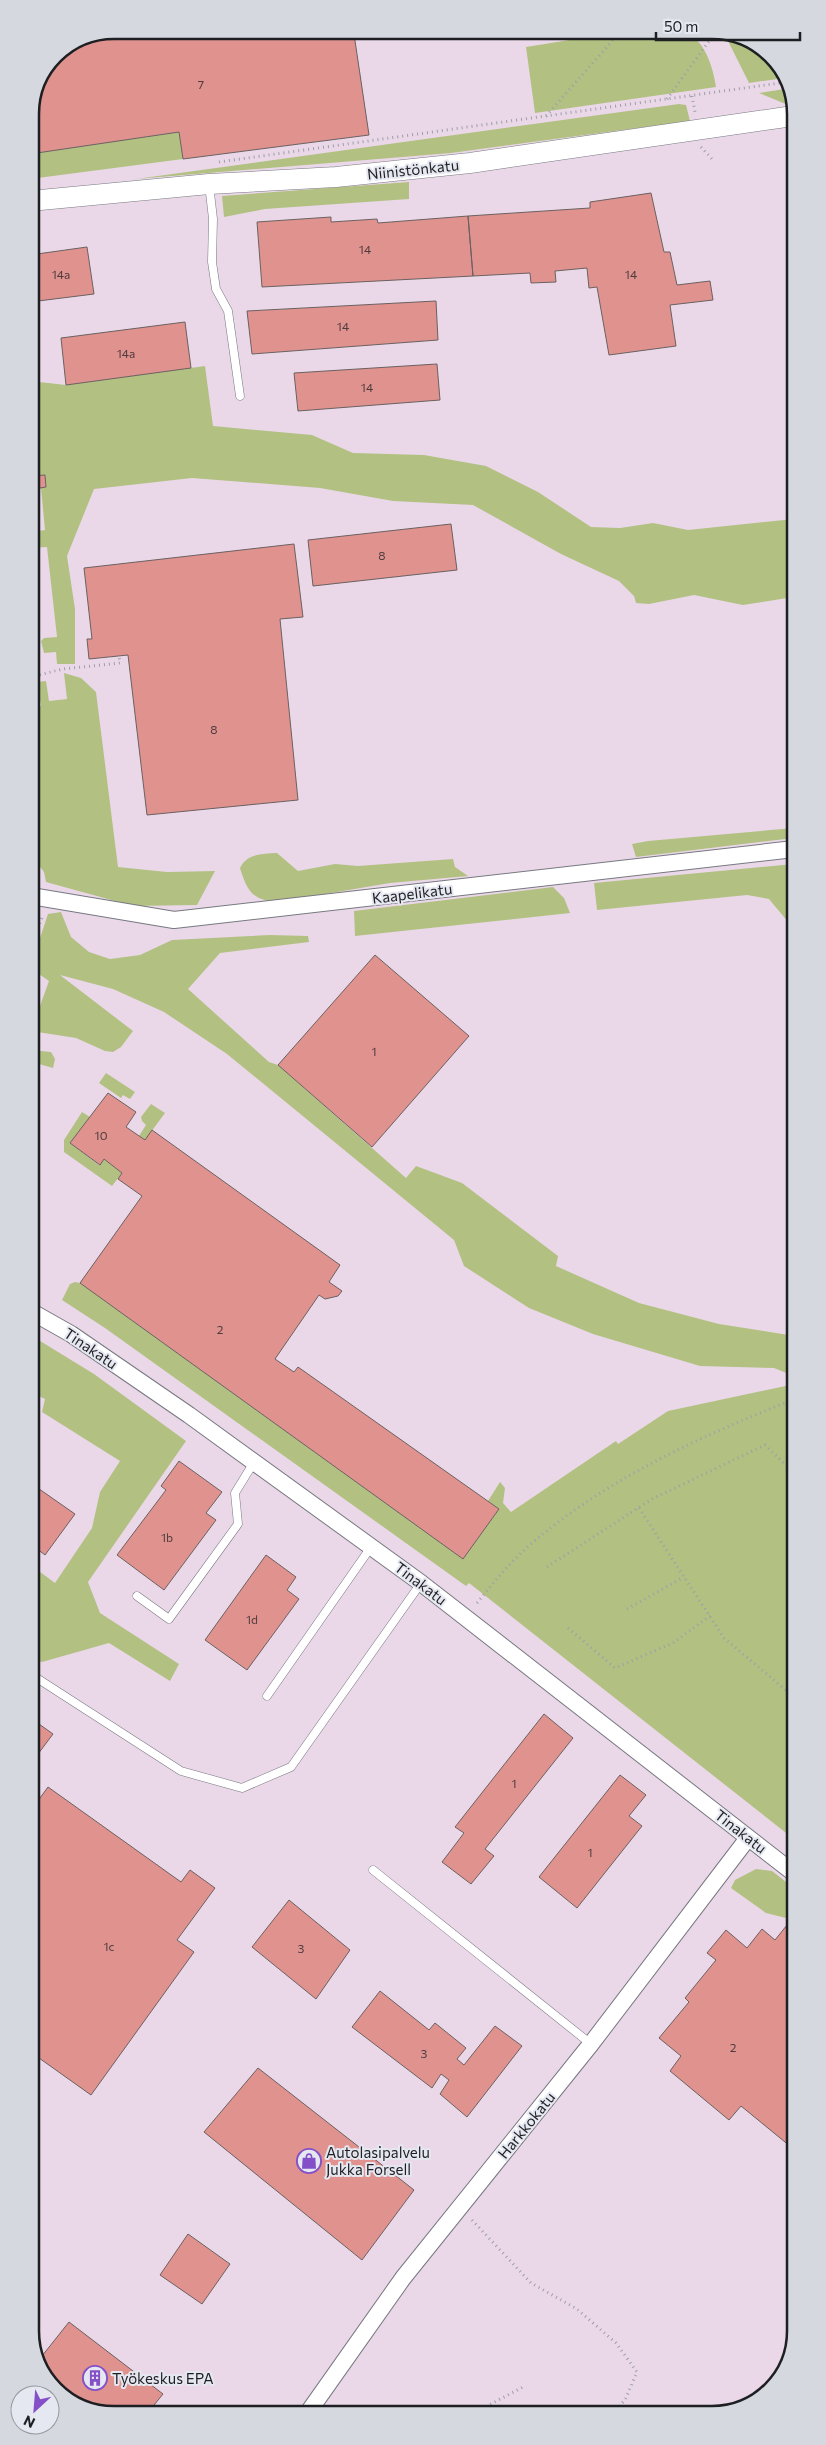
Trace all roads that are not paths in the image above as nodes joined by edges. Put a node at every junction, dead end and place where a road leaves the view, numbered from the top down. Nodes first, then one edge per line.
1 (787, 117) edge
2 (209, 184) junction
3 (39, 200) edge
4 (240, 396) dead end
5 (787, 850) edge
6 (39, 897) edge
7 (39, 1316) edge
8 (254, 1462) junction
9 (371, 1547) junction
10 (421, 1583) junction
11 (137, 1596) dead end
12 (39, 1680) edge
13 (267, 1696) dead end
14 (748, 1838) junction
15 (787, 1868) edge
16 (373, 1870) dead end
17 (591, 2044) junction
18 (313, 2406) edge

1 - 2 street, Niinistönkatu
2 - 3 street, Niinistönkatu
2 - 4 lane
5 - 6 street, Kaapelikatu
7 - 8 street, Tinakatu
8 - 9 street, Tinakatu
8 - 11 lane
9 - 10 street, Tinakatu
9 - 13 lane
10 - 12 lane
10 - 14 street, Tinakatu
14 - 15 street, Tinakatu
14 - 17 street, Harkkokatu
16 - 17 lane
17 - 18 street, Harkkokatu

